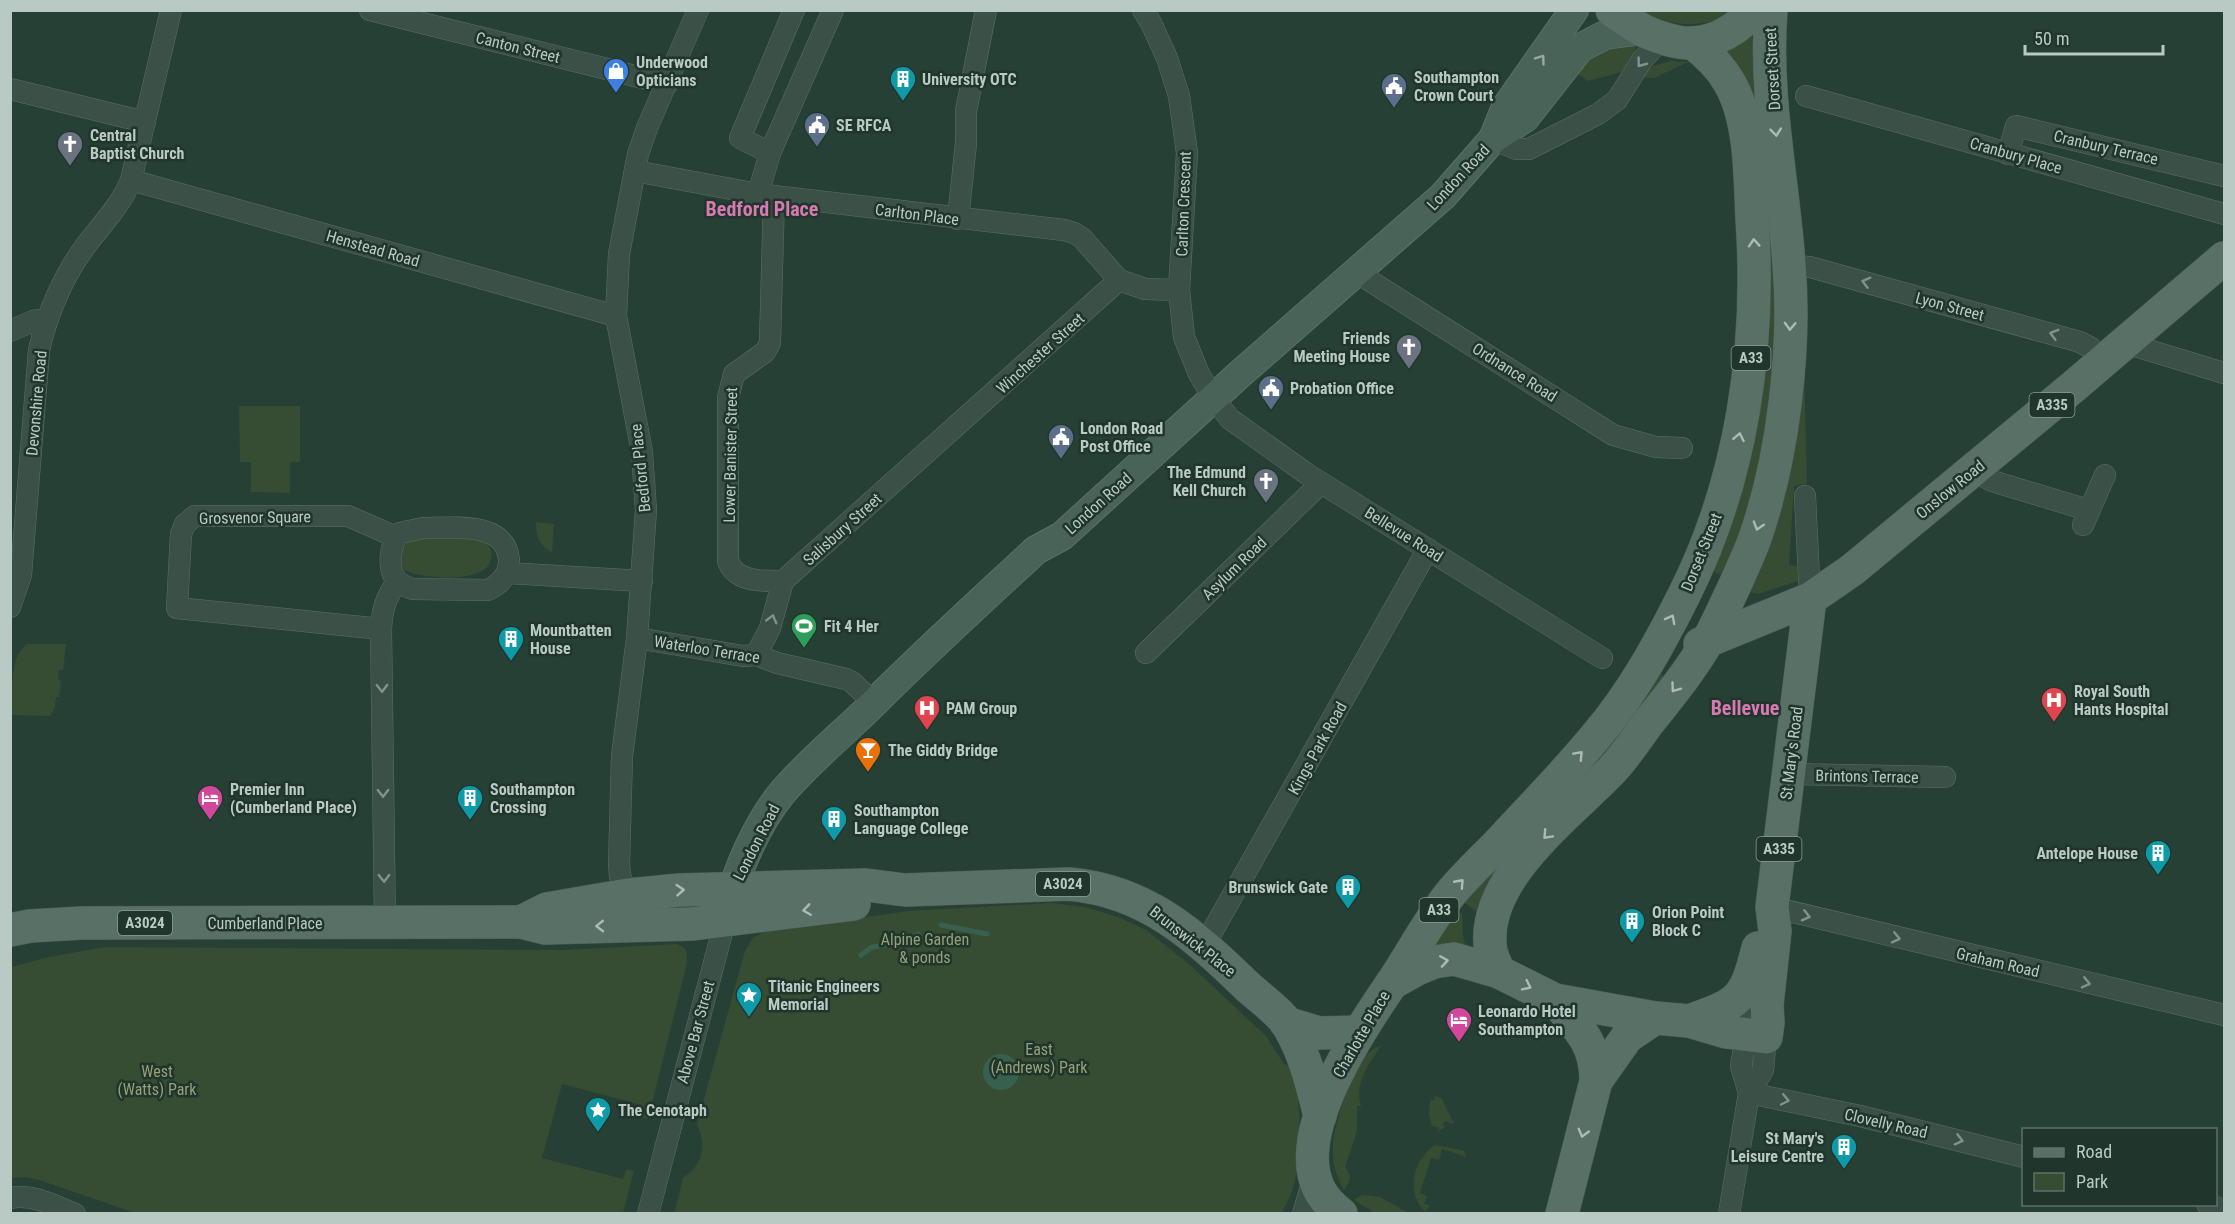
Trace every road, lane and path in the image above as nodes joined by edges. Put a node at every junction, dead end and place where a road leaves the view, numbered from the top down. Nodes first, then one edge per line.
1 (171, 10) edge
2 (370, 10) edge
3 (698, 10) edge
4 (794, 10) edge
5 (833, 10) edge
6 (986, 10) edge
7 (1143, 10) edge
8 (1574, 10) edge
9 (1612, 10) edge
10 (1753, 10) edge
11 (1771, 10) edge
12 (393, 13) edge
13 (1666, 37) junction
14 (667, 84) junction
15 (10, 89) edge
16 (1806, 96) dead end
17 (145, 122) junction
18 (1493, 139) junction
19 (770, 153) junction
20 (2008, 153) junction
21 (635, 171) junction
22 (2224, 176) edge
23 (131, 180) junction
24 (766, 195) junction
25 (2224, 214) edge
26 (958, 219) junction
27 (2224, 258) edge
28 (1789, 266) junction
29 (1356, 272) junction
30 (1119, 280) junction
31 (1179, 290) junction
32 (616, 316) junction
33 (48, 319) junction
34 (10, 332) edge
35 (2114, 352) junction
36 (2224, 373) edge
37 (1214, 399) junction
38 (960, 424) joint
39 (1682, 448) dead end
40 (1973, 470) junction
41 (2105, 475) dead end
42 (1321, 483) junction
43 (1804, 495) dead end
44 (396, 537) junction
45 (1428, 549) junction
46 (507, 573) junction
47 (642, 581) junction
48 (783, 581) junction
49 (398, 582) junction
50 (1810, 599) junction
51 (10, 607) edge
52 (381, 629) junction
53 (637, 638) junction
54 (1709, 640) junction
55 (1146, 653) dead end
56 (756, 655) junction
57 (1602, 658) dead end
58 (1644, 670) junction
59 (874, 704) junction
60 (1789, 774) junction
61 (1945, 777) dead end
62 (732, 888) junction
63 (905, 890) junction
64 (628, 895) junction
65 (1772, 907) junction
66 (724, 921) junction
67 (385, 922) junction
68 (521, 922) junction
69 (658, 925) junction
70 (10, 930) edge
71 (1204, 946) junction
72 (1499, 972) junction
73 (1750, 980) junction
74 (1391, 983) junction
75 (1555, 1000) junction
76 (2224, 1015) edge
77 (1655, 1018) junction
78 (1689, 1021) junction
79 (1286, 1023) junction
80 (1359, 1032) junction
81 (1756, 1036) junction
82 (1596, 1081) junction
83 (1749, 1093) junction
84 (1320, 1116) junction
85 (2022, 1156) edge
86 (1314, 1176) junction
87 (10, 1198) edge
88 (75, 1214) edge
89 (648, 1214) edge
90 (1303, 1214) edge
91 (1341, 1214) edge
92 (1562, 1214) edge
93 (1729, 1214) edge

1 - 17 street, Devonshire Road
2 - 12 street, Canton Street
3 - 14 street, Bedford Place
4 - 19 street
5 - 19 street, Lower Banister Street
6 - 26 street
7 - 31 street, Carlton Crescent
18 -> 8 street, London Road
9 - 13 main road, A33
10 - 13 main road
11 -> 28 main road, Dorset Street / A33
12 - 14 street, Canton Street
13 - 18 street, London Road
13 -> 18 street
58 -> 13 main road, Dorset Street / A33
14 - 21 street, Bedford Place
15 - 17 street
16 - 20 street, Cranbury Place
17 - 23 street, Devonshire Road
18 - 29 street, London Road
19 - 24 street, Lower Banister Street
20 - 22 street, Cranbury Terrace
20 - 25 street, Cranbury Place
21 - 24 street, Carlton Place
21 - 32 street, Bedford Place
23 - 32 street, Henstead Road
23 - 33 street, Devonshire Road
24 - 26 street, Carlton Place
24 - 48 street, Lower Banister Street
26 - 30 street, Carlton Place
27 - 35 main road, Onslow Road / A335
35 -> 28 street, Lyon Street
28 -> 54 main road, Dorset Street / A33
29 - 37 street, London Road
29 - 39 street, Ordnance Road
30 - 31 street
30 - 38 street, Winchester Street
31 - 37 street, Carlton Crescent
32 - 47 street, Bedford Place
33 - 34 street
33 - 51 street, Devonshire Road
35 - 36 street, Lyon Street
35 - 40 main road, Onslow Road / A335
37 - 42 street, Bellevue Road
37 - 59 street, London Road
38 - 48 street, Salisbury Street
40 - 41 street
40 - 50 main road, Onslow Road / A335
42 - 45 street, Bellevue Road
42 - 55 street, Asylum Road
43 - 50 street
44 - 46 street
44 - 49 street
44 - 52 street, Grosvenor Square
45 - 57 street, Bellevue Road
45 - 71 street, Kings Park Road
46 - 47 street
46 - 49 street
47 - 53 street, Bedford Place
56 -> 48 street
49 - 52 street
50 - 54 main road, Onslow Road / A335
50 - 60 main road, St Mary's Road / A335
52 -> 67 street
53 - 56 street, Waterloo Terrace
53 - 64 street, Bedford Place
54 - 58 main road, Onslow Road / A335
54 -> 72 main road, Dorset Street / A33
56 - 59 street, Waterloo Terrace
74 -> 58 main road, Dorset Street / A33
59 - 62 street, London Road
60 - 61 street, Brintons Terrace
60 - 65 main road, St Mary's Road / A335
62 - 63 main road, Brunswick Place / A3024
64 -> 62 main road, Cumberland Place / A3024
62 - 66 street, London Road
63 -> 66 main road, Brunswick Place / A3024
63 - 71 main road, Brunswick Place / A3024
64 - 68 main road, Cumberland Place / A3024
64 - 69 street, Bedford Place
65 - 73 main road, St Mary's Road / A335
65 -> 76 street, Graham Road
65 - 81 main road, St Mary's Road / A335
66 - 69 main road, Cumberland Place / A3024
66 - 89 street, Above Bar Street
67 - 68 main road, Cumberland Place / A3024
67 - 70 main road, Cumberland Place / A3024
69 -> 68 main road, Cumberland Place / A3024
71 - 79 main road, Brunswick Place / A3024
74 -> 72 main road, Charlotte Place
72 -> 75 main road, Charlotte Place
73 - 78 main road, Charlotte Place / A335
73 - 81 street, St Mary's Road
74 - 80 main road, Charlotte Place
75 - 77 main road, Charlotte Place / A335
75 - 82 main road, Charlotte Place
77 - 78 main road, Charlotte Place / A335
77 - 82 main road, Charlotte Place
78 - 81 main road, Charlotte Place / A335
79 - 80 main road, Brunswick Place / A3024
79 - 84 main road, Brunswick Place / A3024
80 - 84 main road, Charlotte Place
81 - 83 street, St Mary's Road
82 -> 92 main road, Charlotte Place
83 -> 85 street, Clovelly Road
83 - 93 street, St Mary's Road
84 - 86 main road, Charlotte Place
86 - 90 street
86 - 91 main road, Charlotte Place
87 - 88 street

